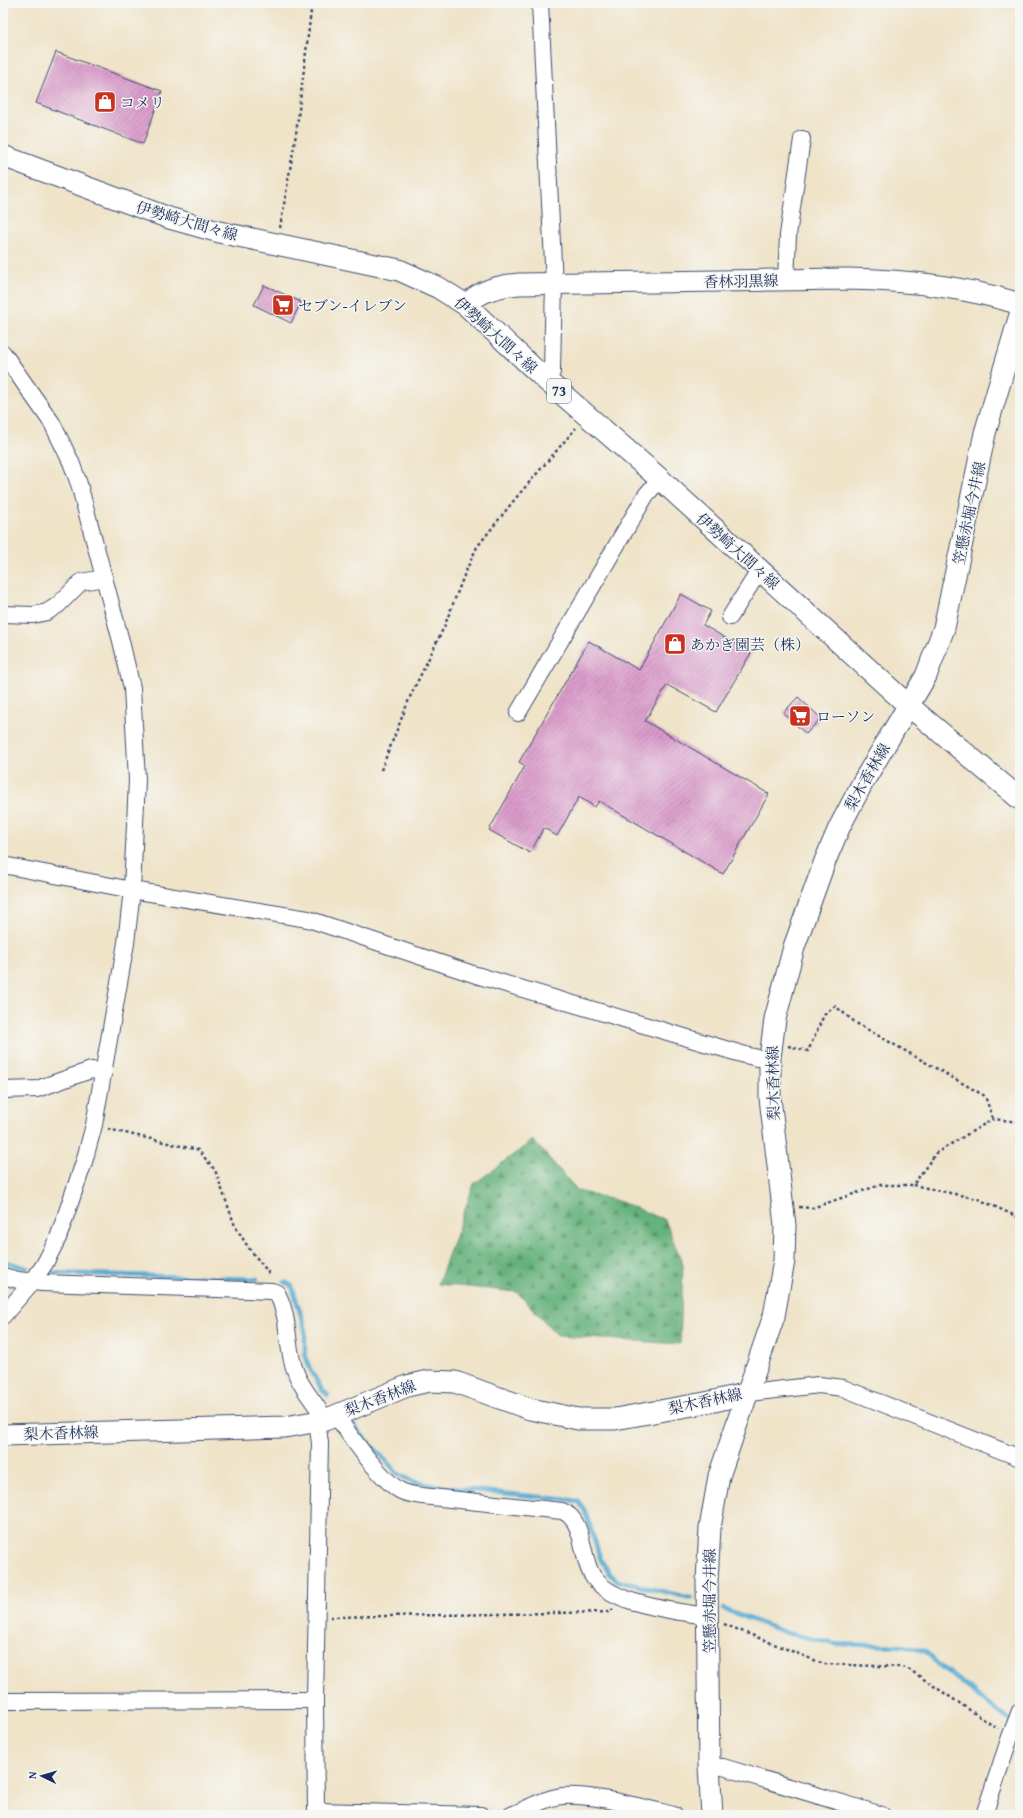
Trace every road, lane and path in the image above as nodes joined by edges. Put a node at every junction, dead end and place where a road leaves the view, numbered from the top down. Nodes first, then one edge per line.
1 (312, 3) edge
2 (540, 3) edge
3 (802, 139) dead end
4 (3, 156) edge
5 (277, 244) junction
6 (786, 280) junction
7 (554, 283) junction
8 (1020, 304) edge
9 (466, 305) junction
10 (1020, 315) edge
11 (3, 353) edge
12 (546, 380) junction
13 (587, 416) junction
14 (660, 479) junction
15 (761, 571) junction
16 (104, 578) junction
17 (3, 614) edge
18 (730, 617) dead end
19 (909, 706) junction
20 (518, 713) dead end
21 (380, 770) dead end
22 (1020, 799) edge
23 (3, 865) edge
24 (132, 890) junction
25 (771, 1050) junction
26 (104, 1072) junction
27 (3, 1090) edge
28 (993, 1119) junction
29 (1020, 1122) edge
30 (94, 1125) junction
31 (913, 1185) junction
32 (783, 1207) junction
33 (1020, 1218) edge
34 (3, 1276) edge
35 (32, 1282) junction
36 (272, 1291) junction
37 (3, 1316) edge
38 (748, 1393) junction
39 (326, 1419) junction
40 (3, 1435) edge
41 (1020, 1458) edge
42 (618, 1597) junction
43 (316, 1617) junction
44 (708, 1617) junction
45 (315, 1700) junction
46 (3, 1701) edge
47 (1015, 1724) edge
48 (710, 1766) junction
49 (481, 1815) edge
50 (510, 1815) edge
51 (674, 1815) edge
52 (712, 1815) edge
53 (882, 1815) edge
54 (984, 1815) edge

1 - 5 path
2 - 7 street
3 - 6 street
4 - 5 main road, 伊勢崎大間々線 / 73
5 - 9 main road, 伊勢崎大間々線 / 73
6 - 7 main road, 香林羽黒線
6 - 8 main road, 香林羽黒線
7 - 9 main road, 香林羽黒線
7 - 12 street
9 - 12 main road, 伊勢崎大間々線 / 73
10 - 19 main road, 笠懸赤堀今井線
11 - 16 street
12 - 13 main road, 伊勢崎大間々線 / 73
13 - 14 main road, 伊勢崎大間々線 / 73
13 - 21 path
14 - 15 main road, 伊勢崎大間々線 / 73
14 - 20 street
15 - 18 street
15 - 19 main road, 伊勢崎大間々線 / 73
16 - 17 street
16 - 24 street
19 - 22 main road, 伊勢崎大間々線 / 73
19 - 25 main road, 梨木香林線
23 - 24 street
24 - 25 street
24 - 26 street
25 - 28 path
25 - 32 main road, 梨木香林線
26 - 27 street
26 - 30 street
28 - 29 path
28 - 31 path
30 - 35 street
30 - 36 path
31 - 32 path
31 - 33 path
32 - 38 main road, 梨木香林線
34 - 35 street
35 - 36 street
35 - 37 street
36 - 39 street
38 - 39 main road, 梨木香林線
38 - 41 street
38 - 44 main road, 笠懸赤堀今井線
39 - 40 main road, 梨木香林線
39 - 42 street
39 - 43 street
42 - 43 path
42 - 44 street
43 - 45 street
44 - 47 path
44 - 48 main road, 笠懸赤堀今井線
45 - 46 street
45 - 49 street
47 - 54 street
48 - 52 main road, 笠懸赤堀今井線
48 - 53 street
50 - 51 street

